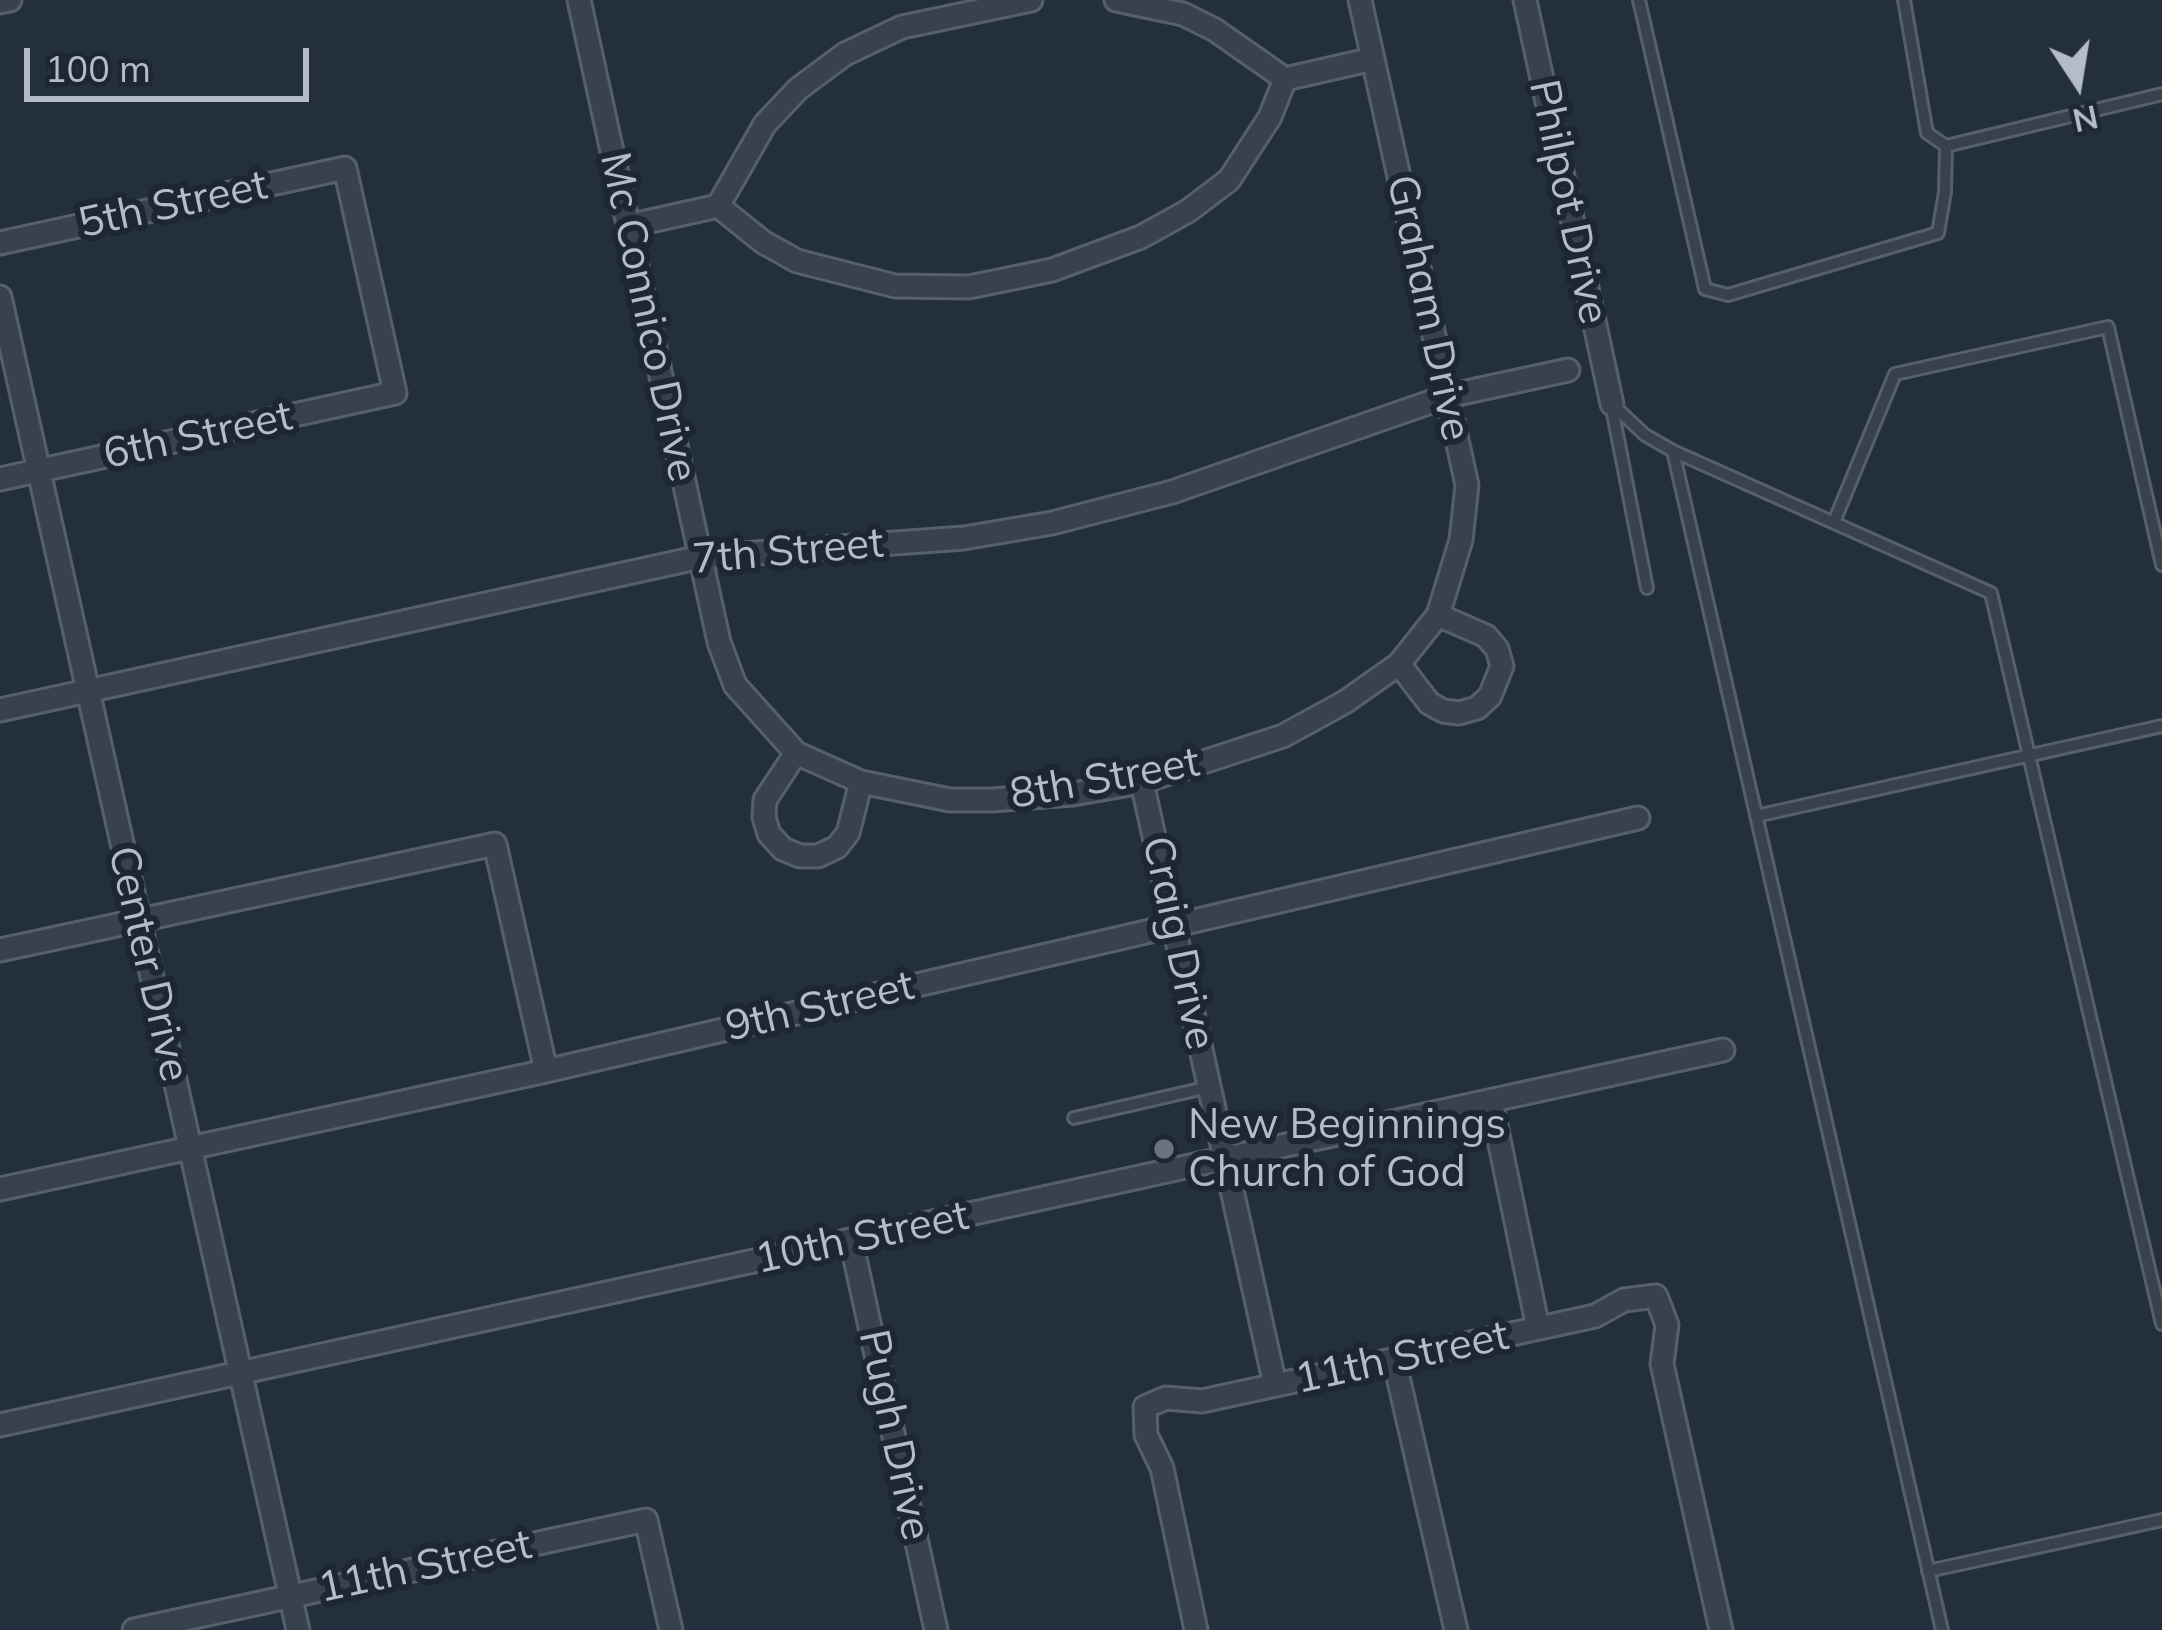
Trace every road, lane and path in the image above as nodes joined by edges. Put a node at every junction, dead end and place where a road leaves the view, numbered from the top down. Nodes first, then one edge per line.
1 (10, 0) edge
2 (579, 0) edge
3 (1031, 0) edge
4 (1116, 0) edge
5 (1360, 0) edge
6 (1525, 0) edge
7 (1639, 0) edge
8 (1904, 0) edge
9 (0, 2) edge
10 (1373, 59) junction
11 (1285, 79) junction
12 (2162, 94) edge
13 (1946, 146) junction
14 (718, 206) junction
15 (628, 226) junction
16 (0, 243) edge
17 (0, 297) edge
18 (1568, 370) dead end
19 (395, 393) joint
20 (1448, 395) junction
21 (1612, 404) junction
22 (1673, 452) junction
23 (39, 470) junction
24 (0, 479) edge
25 (1834, 522) junction
26 (701, 557) junction
27 (2162, 565) edge
28 (1648, 588) dead end
29 (1438, 615) junction
30 (1399, 664) junction
31 (88, 690) junction
32 (0, 710) edge
33 (2162, 726) edge
34 (796, 753) junction
35 (2030, 756) junction
36 (861, 782) junction
37 (1142, 782) junction
38 (1756, 816) junction
39 (1638, 818) dead end
40 (136, 920) junction
41 (1174, 926) junction
42 (0, 950) edge
43 (1723, 1051) dead end
44 (546, 1071) junction
45 (1210, 1088) junction
46 (1491, 1101) junction
47 (1074, 1118) dead end
48 (190, 1148) junction
49 (1225, 1159) junction
50 (0, 1189) edge
51 (851, 1240) junction
52 (2162, 1324) edge
53 (1538, 1328) junction
54 (1394, 1359) junction
55 (240, 1372) junction
56 (1275, 1385) junction
57 (0, 1425) edge
58 (2162, 1520) edge
59 (1928, 1571) junction
60 (290, 1597) junction
61 (134, 1630) edge
62 (298, 1630) edge
63 (670, 1630) edge
64 (936, 1630) edge
65 (1196, 1630) edge
66 (1456, 1630) edge
67 (1721, 1630) edge
68 (1942, 1630) edge

1 - 9 street
2 - 15 street, Mc Connico Drive
3 - 14 street
4 - 11 street
5 - 10 street, Graham Drive
6 - 21 street, Philpot Drive
7 - 13 lane
8 - 13 lane
10 - 11 street
10 - 20 street, Graham Drive
11 - 14 street
12 - 13 lane
14 - 15 street
15 - 26 street, Mc Connico Drive
16 - 19 street, 5th Street
17 - 23 street, Center Drive
18 - 20 street, 7th Street
19 - 23 street, 6th Street
20 - 26 street, 7th Street
20 - 29 street, Graham Drive
21 - 22 lane
21 - 28 lane
22 - 25 lane
22 - 38 lane
23 - 24 street, 6th Street
23 - 31 street, Center Drive
25 - 27 lane
25 - 35 lane
26 - 31 street, 7th Street
26 - 34 street, Mc Connico Drive
29 - 30 street, 8th Street
29 - 30 street
30 - 37 street, 8th Street
31 - 32 street, 7th Street
31 - 40 street, Center Drive
33 - 35 lane
34 - 36 street, 8th Street
34 - 36 street
35 - 38 lane
35 - 52 lane
36 - 37 street, 8th Street
37 - 41 street, Craig Drive
38 - 59 lane
39 - 41 street, 9th Street
40 - 42 street
40 - 44 street
40 - 48 street, Center Drive
41 - 44 street, 9th Street
41 - 45 street, Craig Drive
43 - 46 street, 10th Street
44 - 48 street, 9th Street
45 - 47 lane
45 - 49 street, Craig Drive
46 - 49 street, 10th Street
46 - 53 street
48 - 50 street, 9th Street
48 - 55 street, Center Drive
49 - 51 street, 10th Street
49 - 56 street, Craig Drive
51 - 55 street, 10th Street
51 - 64 street, Pugh Drive
53 - 54 street, 11th Street
53 - 67 street, 11th Street
54 - 56 street, 11th Street
54 - 66 street
55 - 57 street, 10th Street
55 - 60 street, Center Drive
56 - 65 street, 11th Street
58 - 59 lane
59 - 68 lane
60 - 61 street, 11th Street
60 - 62 street, Center Drive
60 - 63 street, 11th Street

